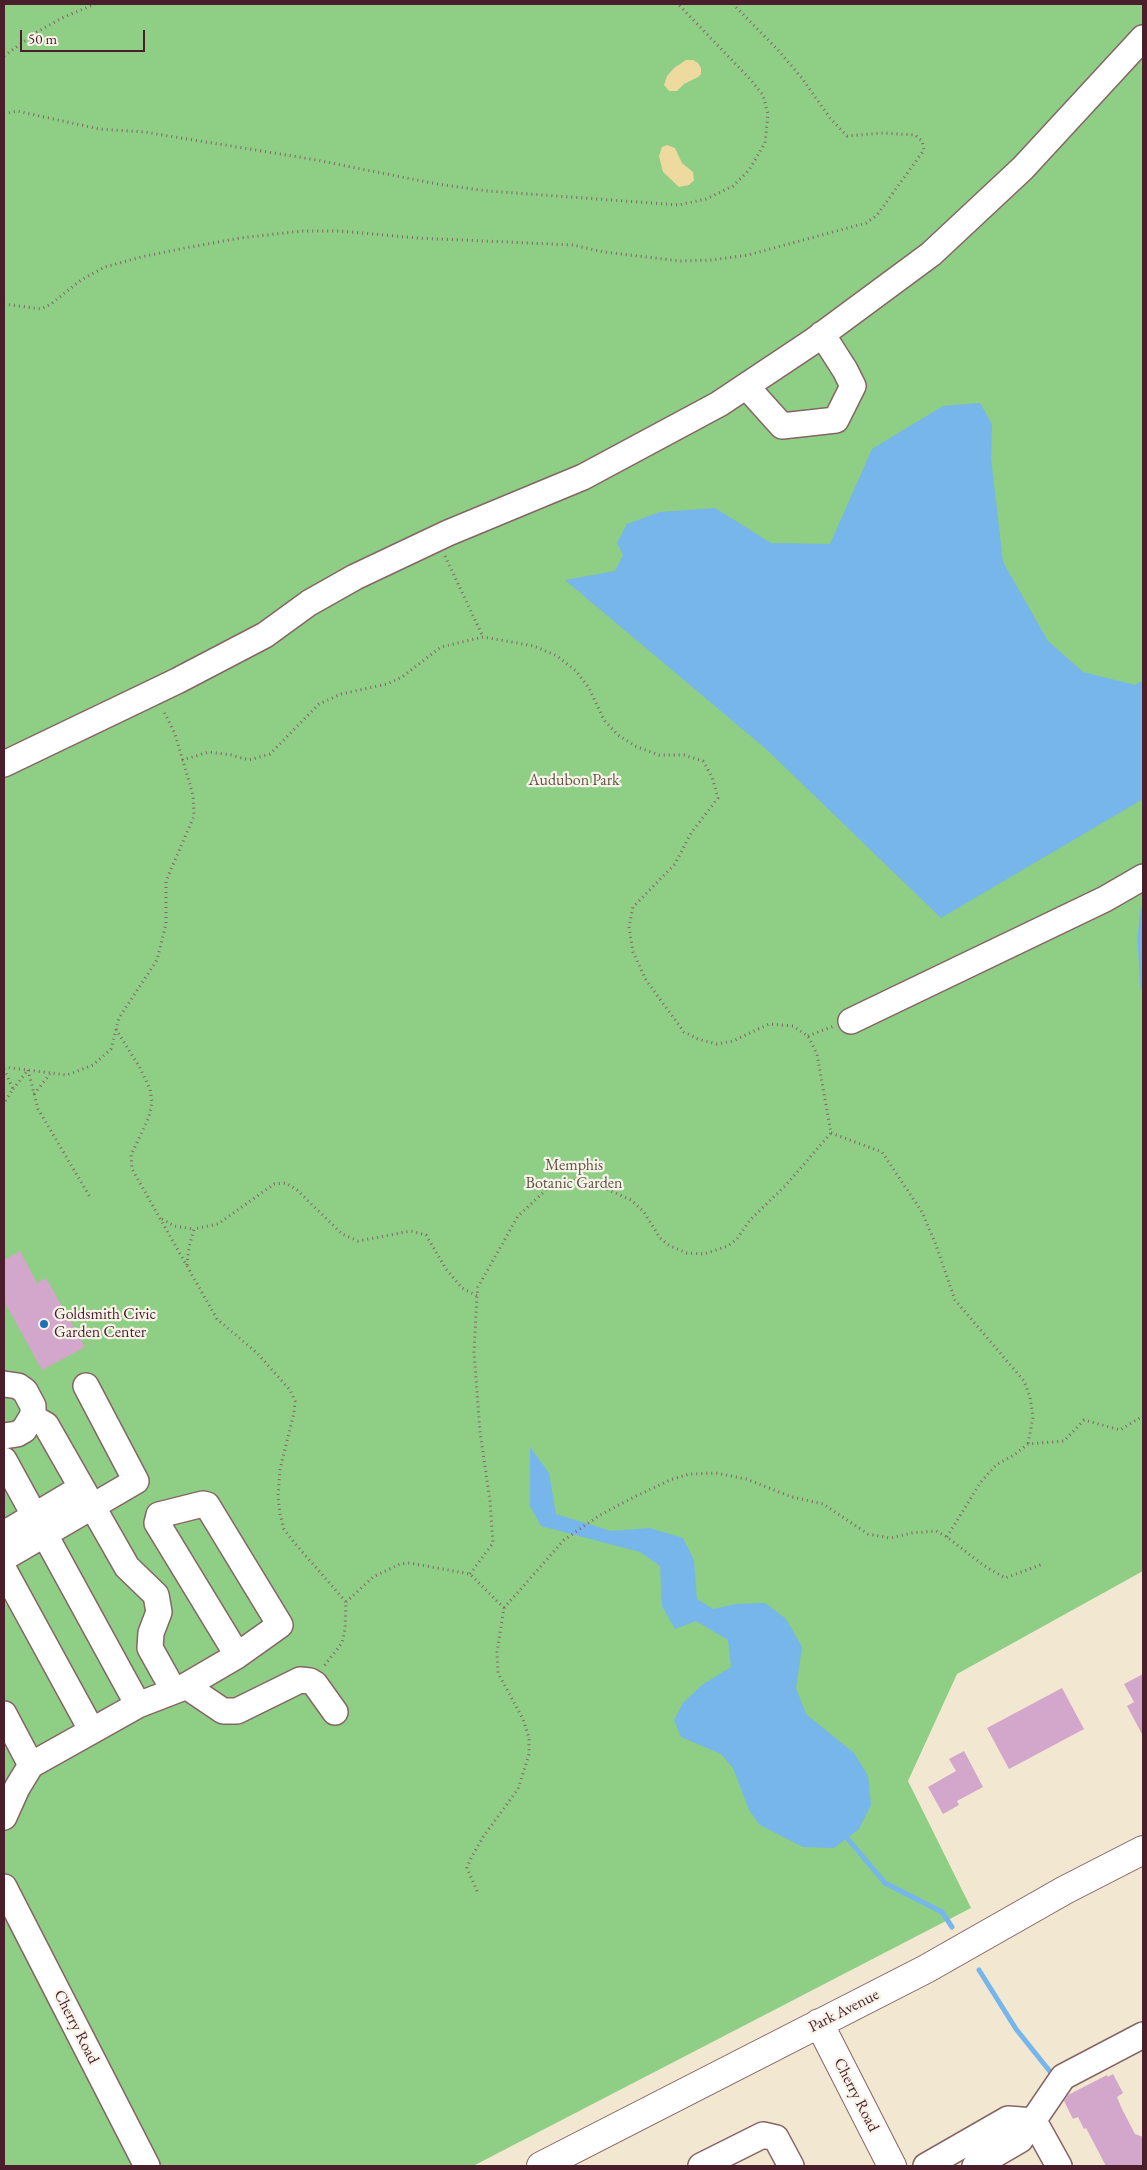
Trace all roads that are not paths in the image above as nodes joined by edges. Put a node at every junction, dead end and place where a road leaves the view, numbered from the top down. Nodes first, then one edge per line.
1 (1141, 43) edge
2 (822, 334) junction
3 (746, 386) junction
4 (4, 764) edge
5 (1143, 877) edge
6 (851, 1020) road end
7 (4, 1384) edge
8 (86, 1386) dead end
9 (32, 1417) junction
10 (4, 1436) edge
11 (4, 1460) edge
12 (136, 1481) junction
13 (87, 1497) junction
14 (156, 1520) junction
15 (40, 1524) junction
16 (4, 1534) edge
17 (4, 1558) edge
18 (4, 1570) edge
19 (235, 1657) junction
20 (178, 1690) junction
21 (138, 1705) junction
22 (335, 1712) dead end
23 (4, 1714) edge
24 (92, 1731) junction
25 (31, 1765) junction
26 (4, 1817) edge
27 (1143, 1850) edge
28 (4, 1887) edge
29 (819, 2023) junction
30 (1143, 2035) edge
31 (1034, 2122) junction
32 (148, 2166) edge
33 (541, 2166) edge
34 (701, 2166) edge
35 (791, 2166) edge
36 (892, 2166) edge
37 (926, 2166) edge
38 (974, 2166) edge
39 (1059, 2166) edge

1 - 2 street
2 - 3 street
2 - 3 street
3 - 4 street
5 - 6 street
7 - 9 street
8 - 12 street
9 - 10 street
9 - 13 street
11 - 15 street
12 - 13 street
12 - 14 street
13 - 15 street
13 - 20 street
14 - 19 street
14 - 19 street
15 - 16 street
15 - 17 street
15 - 21 street
18 - 24 street
19 - 20 street
20 - 21 street
20 - 22 street
21 - 24 street
23 - 25 street
24 - 25 street
25 - 26 street
27 - 29 main road, Park Avenue
28 - 32 street, Cherry Road
29 - 33 main road, Park Avenue
29 - 36 main road, Cherry Road
30 - 31 street
31 - 37 street
31 - 38 street
31 - 39 street
34 - 35 street

